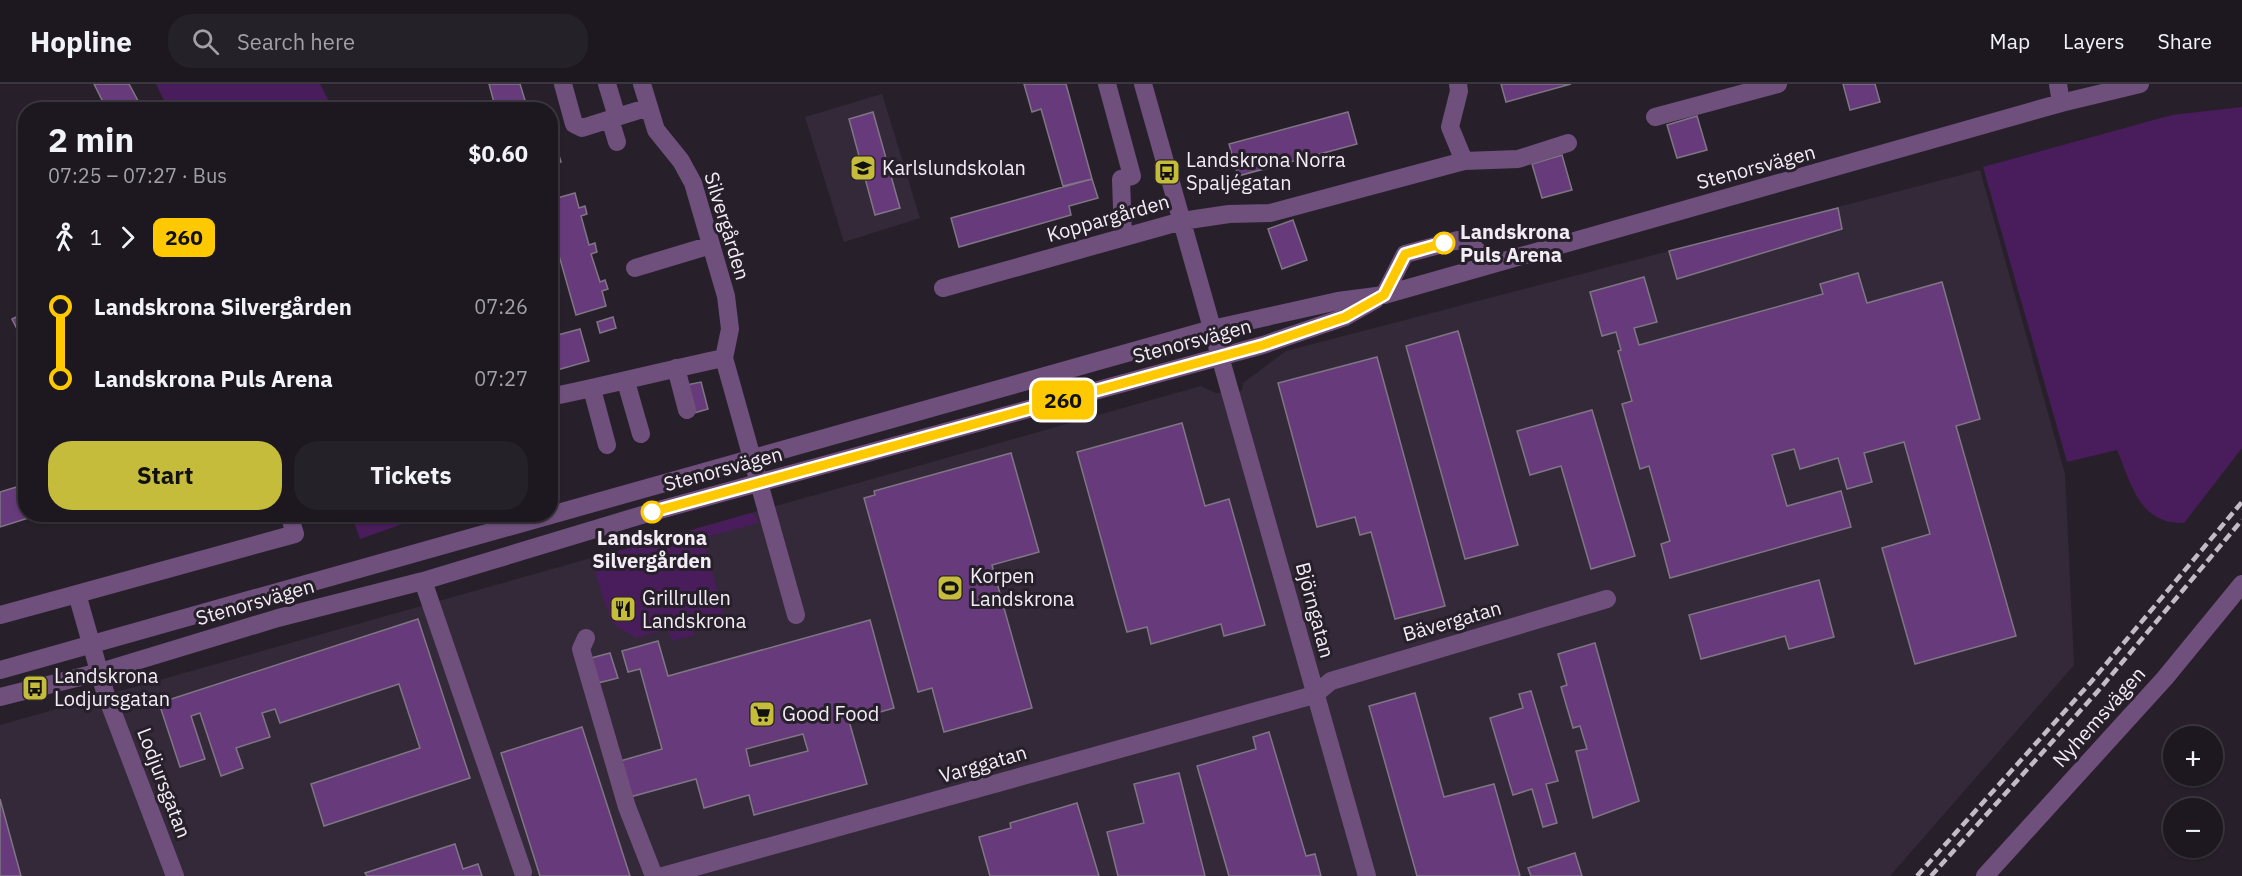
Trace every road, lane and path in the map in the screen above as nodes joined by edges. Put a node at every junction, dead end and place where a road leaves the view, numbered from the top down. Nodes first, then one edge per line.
1 (563, 84) edge
2 (607, 84) edge
3 (642, 84) edge
4 (1107, 84) edge
5 (1143, 84) edge
6 (1458, 84) edge
7 (1778, 84) edge
8 (2058, 84) edge
9 (2140, 84) edge
10 (2061, 103) junction
11 (649, 107) junction
12 (1655, 117) dead end
13 (613, 118) junction
14 (617, 142) dead end
15 (1568, 143) dead end
16 (1464, 161) junction
17 (1182, 221) junction
18 (1123, 237) junction
19 (711, 245) junction
20 (1491, 264) junction
21 (635, 268) dead end
22 (943, 288) dead end
23 (1384, 295) junction
24 (1212, 329) junction
25 (1220, 356) junction
26 (724, 357) junction
27 (676, 368) junction
28 (626, 382) junction
29 (592, 389) junction
30 (558, 395) edge
31 (687, 410) dead end
32 (641, 434) dead end
33 (607, 445) dead end
34 (752, 458) junction
35 (759, 483) junction
36 (558, 513) edge
37 (291, 522) edge
38 (525, 522) edge
39 (423, 581) junction
40 (2242, 584) edge
41 (77, 594) junction
42 (1607, 599) dead end
43 (0, 615) edge
44 (796, 615) dead end
45 (586, 638) dead end
46 (92, 644) junction
47 (0, 670) edge
48 (100, 672) junction
49 (1314, 694) junction
50 (0, 697) edge
51 (523, 872) dead end
52 (175, 876) edge
53 (654, 876) edge
54 (663, 876) edge
55 (1367, 876) edge
56 (1985, 876) edge

1 - 13 street
2 - 13 street
3 - 11 street, Silvergården
4 - 18 street
5 - 17 street, Björngatan
6 - 16 street
7 - 12 street
8 - 10 street
9 - 10 street, Stenorsvägen
10 - 20 street, Stenorsvägen
11 - 13 street
11 - 19 street, Silvergården
13 - 14 street
15 - 16 street, Koppargården
16 - 17 street, Koppargården
17 - 18 street, Koppargården
17 - 24 street, Björngatan
18 - 22 street, Koppargården
19 - 21 street
19 - 26 street, Silvergården
20 - 23 street, Stenorsvägen
20 - 23 street
23 - 24 street, Stenorsvägen
23 - 25 street, Stenorsvägen
24 - 25 street, Björngatan
24 - 34 street, Stenorsvägen
25 - 35 street, Stenorsvägen
25 - 49 street, Björngatan
26 - 27 street
26 - 34 street, Silvergården
27 - 28 street
27 - 31 street
28 - 29 street
28 - 32 street
29 - 30 street
29 - 33 street
34 - 35 street, Silvergården
34 - 36 street, Stenorsvägen
35 - 39 street, Stenorsvägen
35 - 44 street, Silvergården
37 - 41 street
38 - 46 street, Stenorsvägen
39 - 48 street, Stenorsvägen
39 - 51 street
40 - 56 street, Nyhemsvägen
41 - 43 street
41 - 46 street, Lodjursgatan
42 - 49 street, Bävergatan
45 - 53 street
46 - 47 street, Stenorsvägen
46 - 48 street, Lodjursgatan
48 - 50 street, Stenorsvägen
48 - 52 street, Lodjursgatan
49 - 54 street, Varggatan
49 - 55 street, Björngatan

